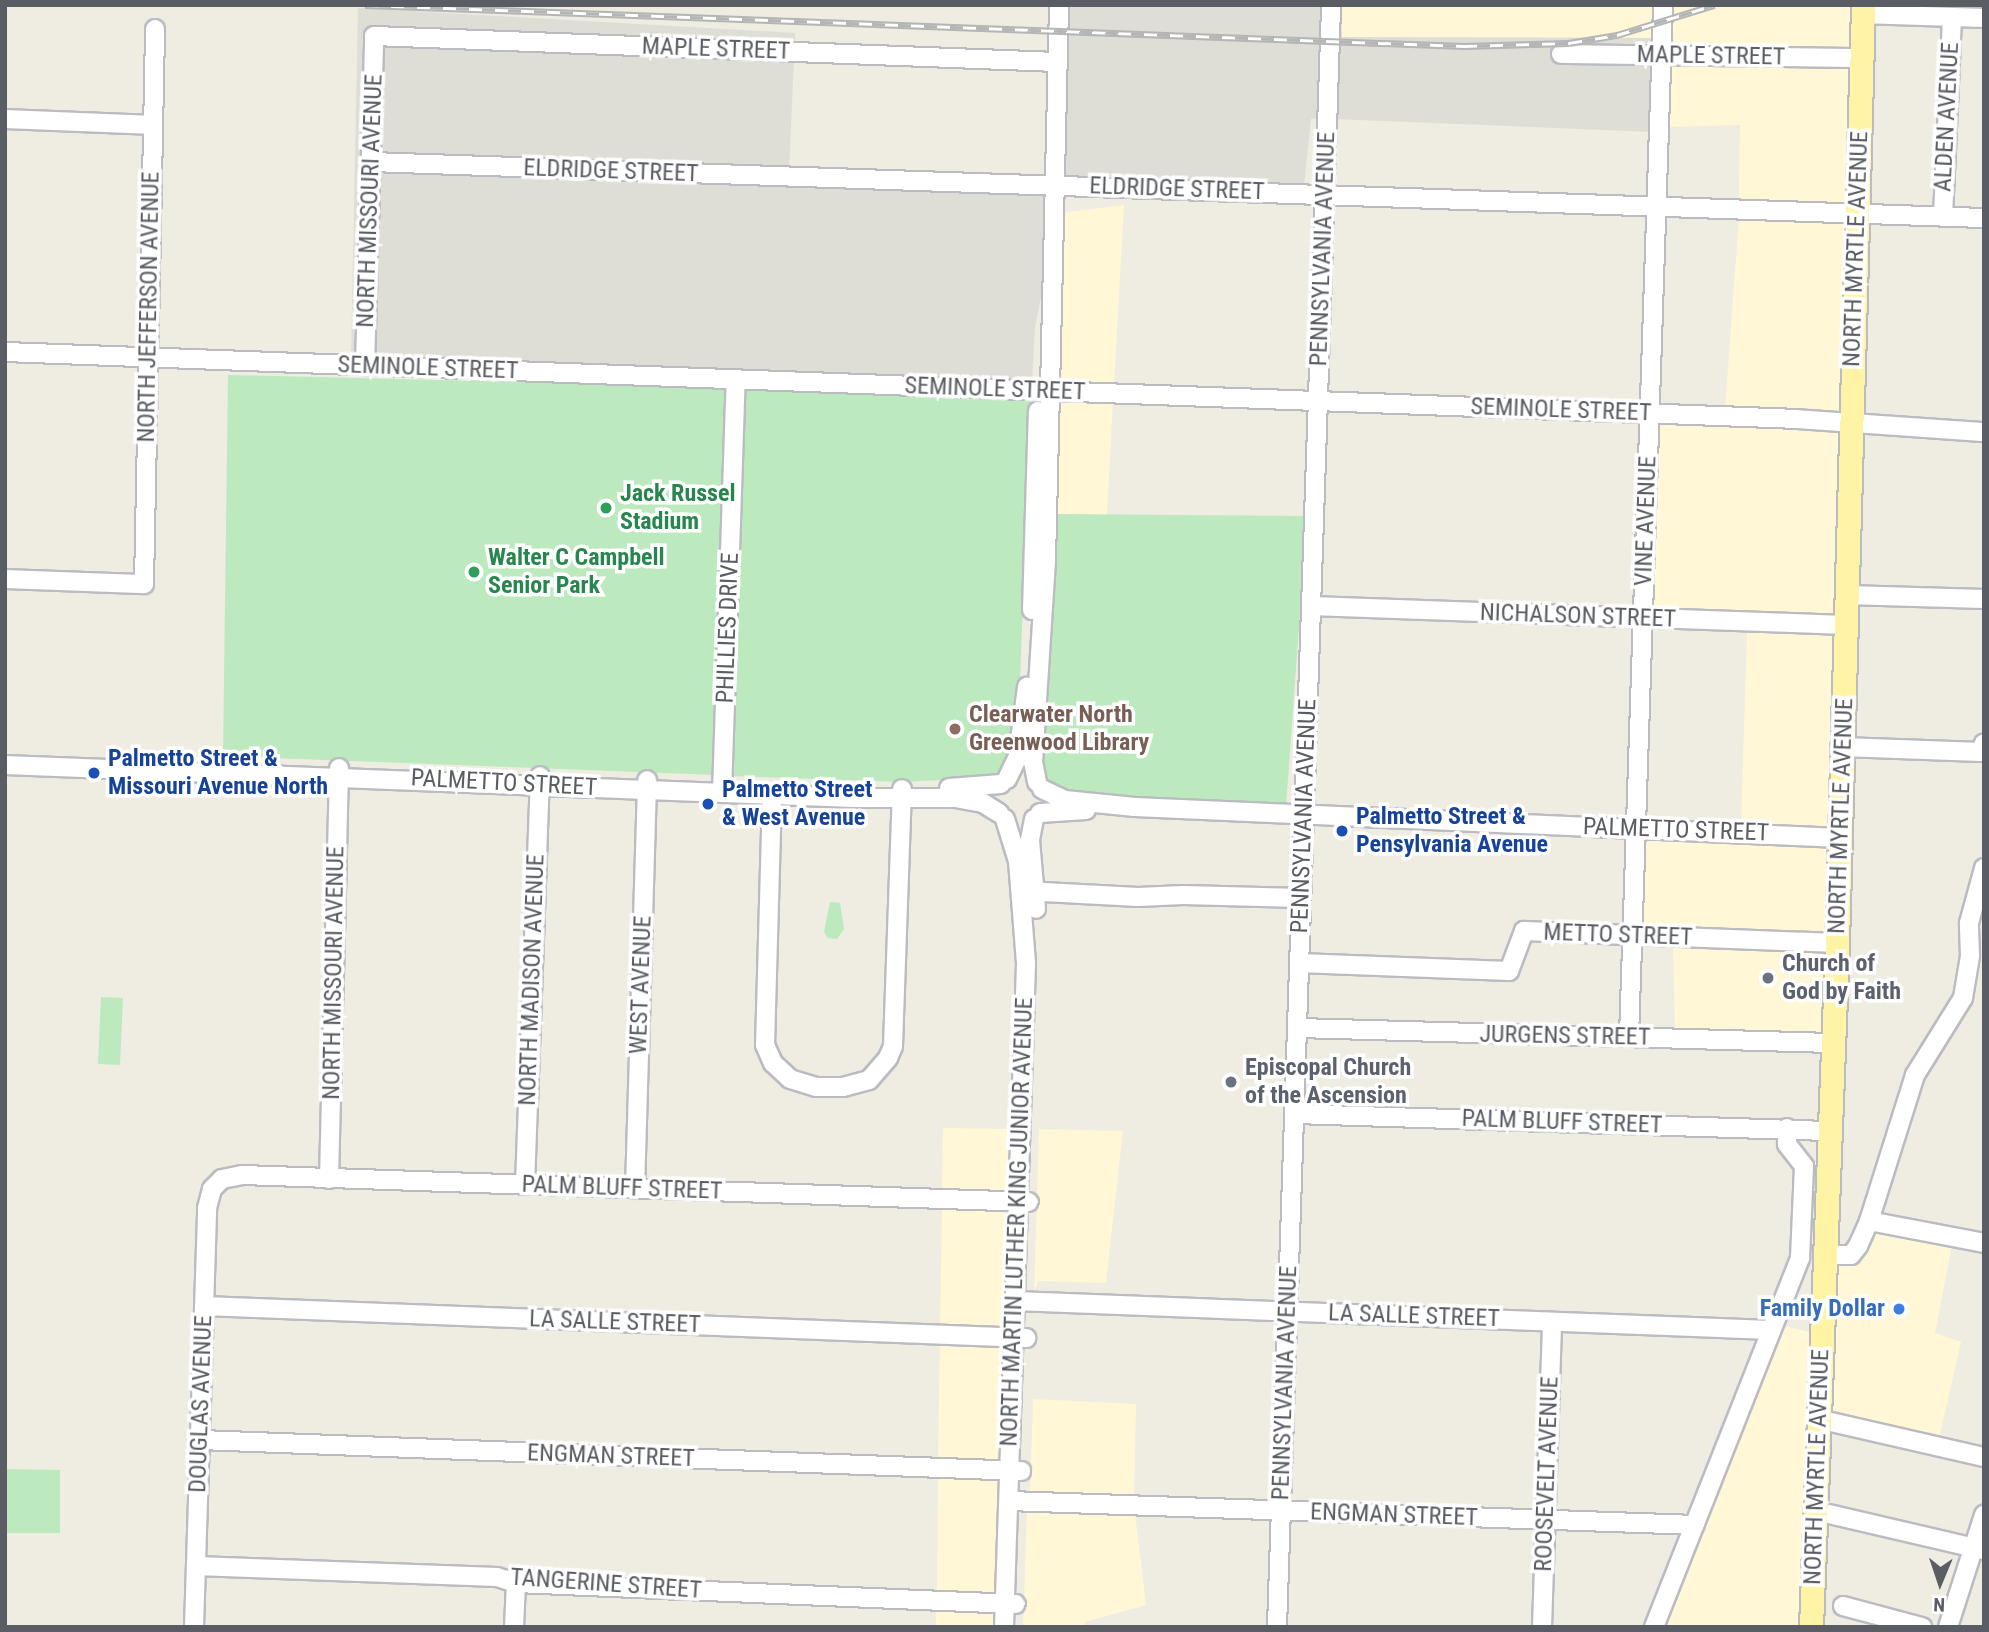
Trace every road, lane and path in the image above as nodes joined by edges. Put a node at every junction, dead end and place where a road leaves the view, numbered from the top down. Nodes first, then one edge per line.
1 (1059, 5) edge
2 (1331, 5) edge
3 (1663, 5) edge
4 (1862, 10) edge
5 (1952, 17) junction
6 (1984, 18) edge
7 (155, 29) dead end
8 (374, 36) joint
9 (1561, 54) dead end
10 (1662, 54) junction
11 (1861, 58) junction
12 (1058, 62) junction
13 (5, 120) edge
14 (152, 125) junction
15 (371, 162) junction
16 (1054, 186) junction
17 (1325, 195) junction
18 (1657, 205) junction
19 (1858, 214) junction
20 (1943, 216) junction
21 (1984, 218) edge
22 (5, 352) edge
23 (149, 358) junction
24 (365, 366) junction
25 (736, 379) junction
26 (1044, 391) junction
27 (1318, 401) junction
28 (1650, 413) junction
29 (1851, 423) junction
30 (1984, 432) edge
31 (5, 579) edge
32 (1847, 595) junction
33 (1984, 599) edge
34 (1311, 606) junction
35 (1643, 619) junction
36 (1846, 625) junction
37 (1842, 747) junction
38 (1982, 747) edge
39 (5, 756) edge
40 (5, 765) edge
41 (339, 772) junction
42 (539, 780) junction
43 (1004, 781) junction
44 (647, 785) junction
45 (1040, 786) junction
46 (723, 788) junction
47 (901, 794) junction
48 (772, 795) junction
49 (1135, 807) junction
50 (1304, 815) junction
51 (1002, 816) junction
52 (1037, 816) junction
53 (1635, 828) junction
54 (1840, 838) junction
55 (1984, 868) edge
56 (1029, 892) junction
57 (1301, 898) junction
58 (1979, 899) edge
59 (1632, 937) junction
60 (1837, 943) junction
61 (1299, 963) junction
62 (1298, 1028) junction
63 (1629, 1037) junction
64 (1833, 1043) junction
65 (1296, 1114) junction
66 (1787, 1128) junction
67 (1828, 1131) junction
68 (329, 1179) junction
69 (216, 1183) joint
70 (525, 1185) junction
71 (635, 1189) junction
72 (1024, 1201) junction
73 (1869, 1221) junction
74 (1984, 1244) edge
75 (1825, 1255) junction
76 (1021, 1301) junction
77 (204, 1306) junction
78 (1287, 1311) junction
79 (1552, 1322) junction
80 (1771, 1330) junction
81 (1020, 1338) junction
82 (1818, 1419) junction
83 (201, 1440) junction
84 (1984, 1457) edge
85 (1015, 1471) junction
86 (1014, 1501) junction
87 (1282, 1511) junction
88 (1816, 1511) junction
89 (1984, 1515) edge
90 (1546, 1520) junction
91 (1695, 1525) junction
92 (1979, 1549) edge
93 (196, 1566) junction
94 (516, 1583) junction
95 (1010, 1603) junction
96 (1843, 1606) dead end
97 (194, 1627) edge
98 (514, 1627) edge
99 (1004, 1627) edge
100 (1016, 1627) edge
101 (1277, 1627) edge
102 (1542, 1627) edge
103 (1654, 1627) edge
104 (1811, 1627) edge
105 (1922, 1627) edge
106 (1948, 1627) edge

1 - 12 street
2 - 17 street, PENNSYLVANIA AVENUE
3 - 10 street, VINE AVENUE
4 - 5 street
4 - 11 main road, NORTH MYRTLE AVENUE
5 - 6 street
5 - 20 street, ALDEN AVENUE
7 - 14 street, NORTH JEFFERSON AVENUE
8 - 12 street, MAPLE STREET
8 - 15 street, NORTH MISSOURI AVENUE
9 - 10 street, MAPLE STREET
10 - 11 street, MAPLE STREET
10 - 18 street, VINE AVENUE
11 - 19 main road, NORTH MYRTLE AVENUE
12 - 16 street
13 - 14 street
14 - 23 street, NORTH JEFFERSON AVENUE
15 - 16 street, ELDRIDGE STREET
15 - 24 street, NORTH MISSOURI AVENUE
16 - 17 street, ELDRIDGE STREET
16 - 26 street
17 - 18 street, ELDRIDGE STREET
17 - 27 street, PENNSYLVANIA AVENUE
18 - 19 street, ELDRIDGE STREET
18 - 28 street, VINE AVENUE
19 - 20 street, ELDRIDGE STREET
19 - 29 main road, NORTH MYRTLE AVENUE
20 - 21 street, ELDRIDGE STREET
22 - 23 street, SEMINOLE STREET
23 - 24 street, SEMINOLE STREET
23 - 31 street, NORTH JEFFERSON AVENUE
24 - 25 street, SEMINOLE STREET
25 - 26 street, SEMINOLE STREET
25 - 46 street, PHILLIES DRIVE
26 - 27 street, SEMINOLE STREET
26 - 43 street
26 - 45 street
27 - 28 street, SEMINOLE STREET
27 - 34 street, PENNSYLVANIA AVENUE
28 - 29 street, SEMINOLE STREET
28 - 35 street, VINE AVENUE
29 - 30 street, SEMINOLE STREET
29 - 32 main road, NORTH MYRTLE AVENUE
32 - 33 street
32 - 36 main road, NORTH MYRTLE AVENUE
34 - 35 street, NICHALSON STREET
34 - 50 street, PENNSYLVANIA AVENUE
35 - 36 street, NICHALSON STREET
35 - 53 street, VINE AVENUE
36 - 37 main road, NORTH MYRTLE AVENUE
37 - 38 street
37 - 54 main road, NORTH MYRTLE AVENUE
39 - 41 street, PALMETTO STREET
40 - 41 street, PALMETTO STREET
41 - 42 street, PALMETTO STREET
41 - 68 street, NORTH MISSOURI AVENUE
42 - 44 street, PALMETTO STREET
42 - 70 street, NORTH MADISON AVENUE
43 - 45 street
43 - 47 street, PALMETTO STREET
43 - 51 street
44 - 46 street, PALMETTO STREET
44 - 71 street, WEST AVENUE
45 - 49 street, PALMETTO STREET
45 - 52 street
46 - 47 street, PALMETTO STREET
46 - 48 street, PALMETTO STREET
47 - 48 street, PALMETTO STREET
47 - 48 street
47 - 51 street, PALMETTO STREET
49 - 50 street, PALMETTO STREET
49 - 52 street, PALMETTO STREET
50 - 53 street, PALMETTO STREET
50 - 57 street, PENNSYLVANIA AVENUE
51 - 52 street
51 - 56 street, NORTH MARTIN LUTHER KING JUNIOR AVENUE
52 - 56 street, NORTH MARTIN LUTHER KING JUNIOR AVENUE
53 - 54 street, PALMETTO STREET
53 - 59 street, VINE AVENUE
54 - 60 main road, NORTH MYRTLE AVENUE
55 - 58 street
56 - 57 street
56 - 72 street, NORTH MARTIN LUTHER KING JUNIOR AVENUE
57 - 61 street, PENNSYLVANIA AVENUE
58 - 73 street
59 - 60 street, METTO STREET
59 - 61 street, METTO STREET
59 - 63 street, VINE AVENUE
60 - 64 main road, NORTH MYRTLE AVENUE
61 - 62 street, PENNSYLVANIA AVENUE
62 - 63 street, JURGENS STREET
62 - 65 street, PENNSYLVANIA AVENUE
63 - 64 street, JURGENS STREET
64 - 67 main road, NORTH MYRTLE AVENUE
65 - 66 street, PALM BLUFF STREET
65 - 78 street, PENNSYLVANIA AVENUE
66 - 67 street, PALM BLUFF STREET
66 - 80 street
67 - 75 main road, NORTH MYRTLE AVENUE
68 - 69 street, PALM BLUFF STREET
68 - 70 street, PALM BLUFF STREET
69 - 77 street, DOUGLAS AVENUE
70 - 71 street, PALM BLUFF STREET
71 - 72 street, PALM BLUFF STREET
72 - 76 street, NORTH MARTIN LUTHER KING JUNIOR AVENUE
73 - 74 street
73 - 75 street
75 - 82 main road, NORTH MYRTLE AVENUE
76 - 78 street, LA SALLE STREET
76 - 81 street, NORTH MARTIN LUTHER KING JUNIOR AVENUE
77 - 81 street, LA SALLE STREET
77 - 83 street, DOUGLAS AVENUE
78 - 79 street, LA SALLE STREET
78 - 87 street, PENNSYLVANIA AVENUE
79 - 80 street, LA SALLE STREET
79 - 90 street, ROOSEVELT AVENUE
80 - 91 street
81 - 85 street, NORTH MARTIN LUTHER KING JUNIOR AVENUE
82 - 84 street
82 - 88 main road, NORTH MYRTLE AVENUE
83 - 85 street, ENGMAN STREET
83 - 93 street, DOUGLAS AVENUE
85 - 86 street, NORTH MARTIN LUTHER KING JUNIOR AVENUE
86 - 87 street, ENGMAN STREET
86 - 95 street, NORTH MARTIN LUTHER KING JUNIOR AVENUE
87 - 90 street, ENGMAN STREET
87 - 101 street, PENNSYLVANIA AVENUE
88 - 92 street
88 - 104 main road, NORTH MYRTLE AVENUE
89 - 92 street
90 - 91 street, ENGMAN STREET
90 - 102 street, ROOSEVELT AVENUE
91 - 103 street
92 - 106 street
93 - 94 street, TANGERINE STREET
93 - 97 street, DOUGLAS AVENUE
94 - 95 street, TANGERINE STREET
94 - 98 street
95 - 99 street, NORTH MARTIN LUTHER KING JUNIOR AVENUE
95 - 100 street, NORTH MARTIN LUTHER KING JUNIOR AVENUE
96 - 105 street

